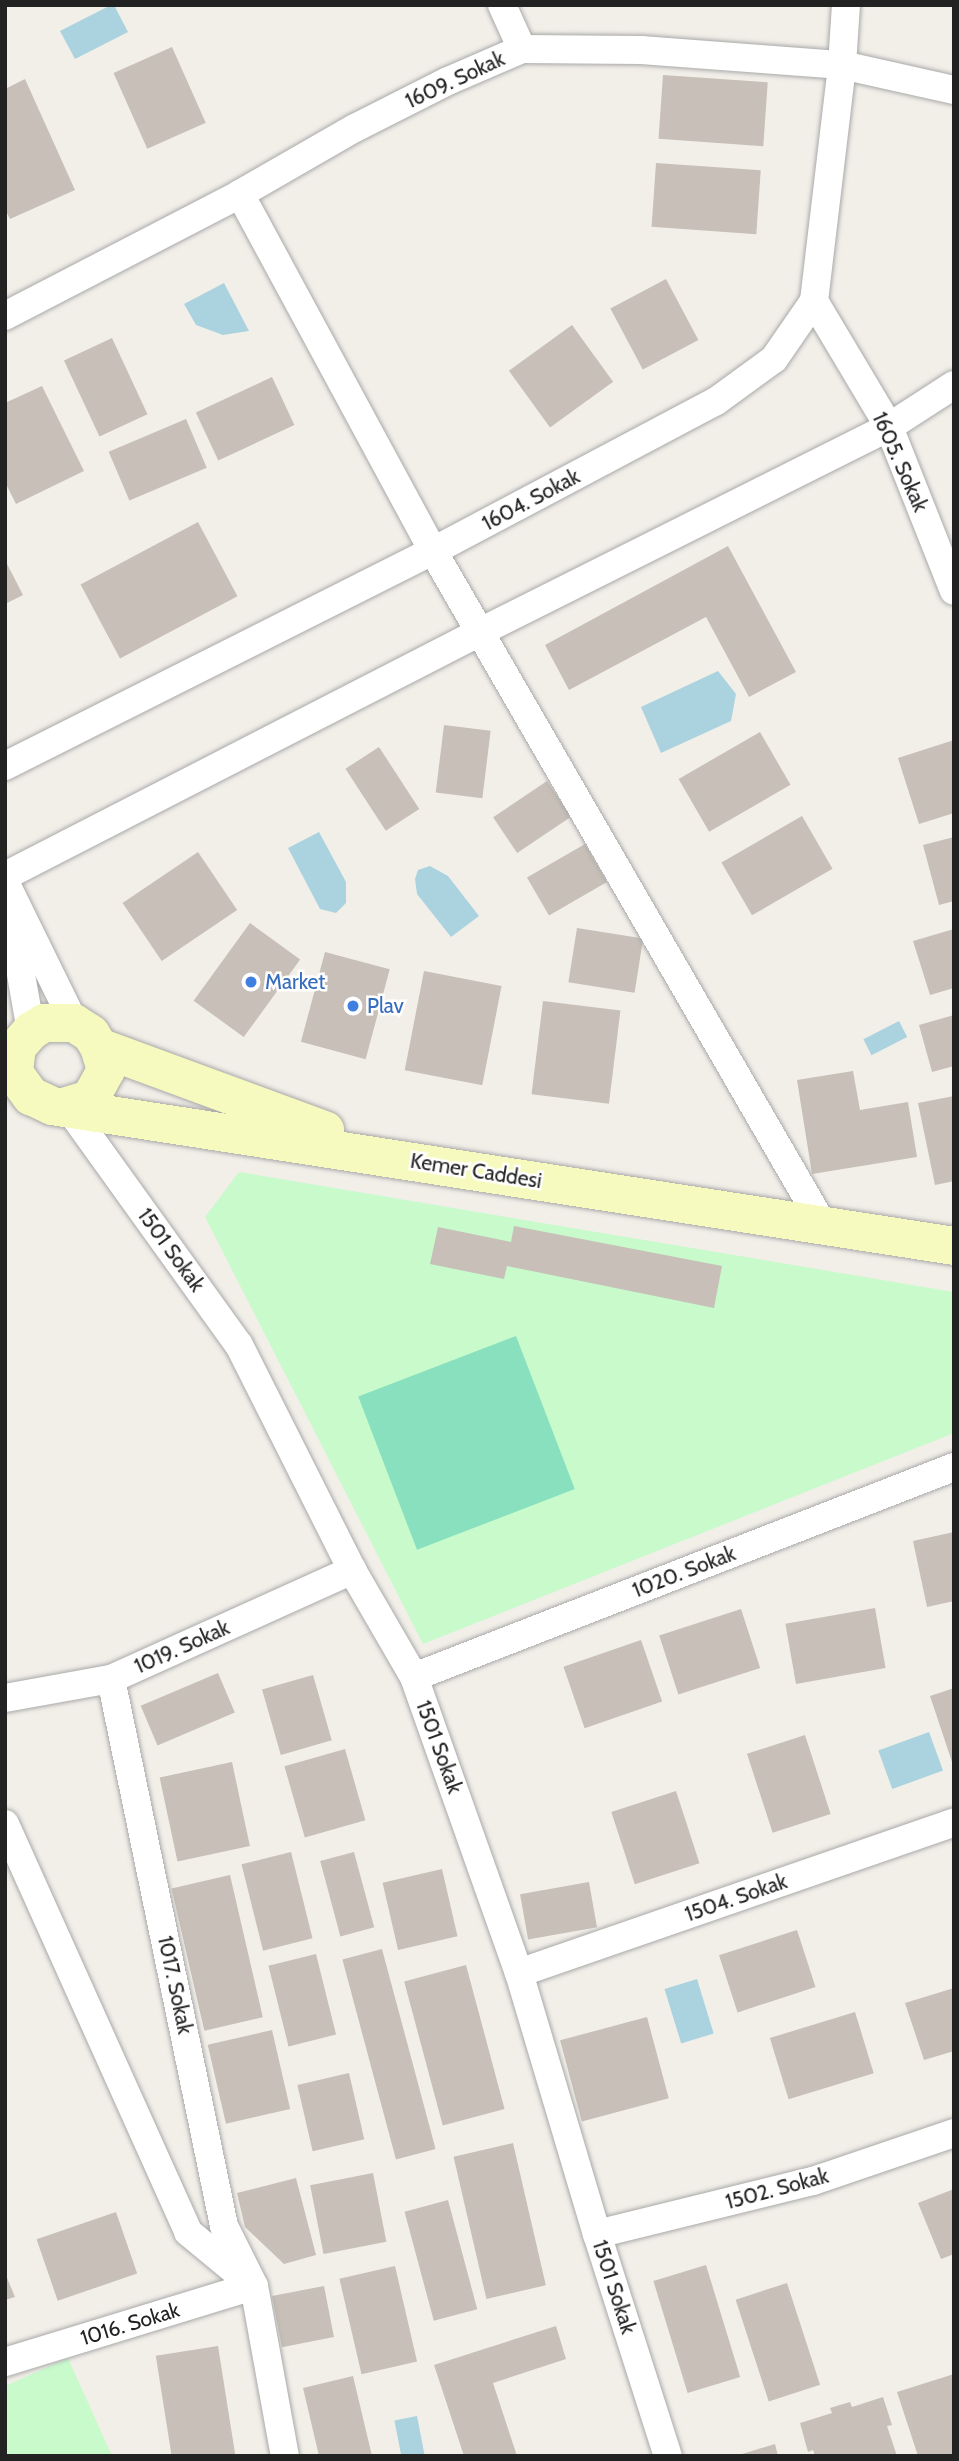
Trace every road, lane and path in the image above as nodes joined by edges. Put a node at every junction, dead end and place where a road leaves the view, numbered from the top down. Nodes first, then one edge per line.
1 (502, 5) edge
2 (846, 5) edge
3 (522, 49) junction
4 (842, 65) junction
5 (954, 90) edge
6 (240, 194) junction
7 (814, 301) junction
8 (5, 316) edge
9 (954, 385) edge
10 (889, 427) junction
11 (433, 551) junction
12 (954, 592) edge
13 (480, 632) junction
14 (5, 766) edge
15 (5, 876) edge
16 (5, 882) edge
17 (5, 889) edge
18 (18, 1033) edge
19 (86, 1035) junction
20 (13, 1084) edge
21 (67, 1106) junction
22 (409, 1160) junction
23 (824, 1227) junction
24 (954, 1246) edge
25 (954, 1467) edge
26 (352, 1570) junction
27 (414, 1677) junction
28 (111, 1679) junction
29 (5, 1698) edge
30 (954, 1822) edge
31 (5, 1824) edge
32 (519, 1973) junction
33 (954, 2133) edge
34 (597, 2234) junction
35 (254, 2286) junction
36 (5, 2362) edge
37 (285, 2456) edge
38 (668, 2456) edge

1 - 3 street
2 - 4 street, 1604. Sokak
3 - 4 street, 1609. Sokak
3 - 6 street, 1609. Sokak
4 - 5 street, 1609. Sokak
4 - 7 street, 1604. Sokak
6 - 8 street, 1609. Sokak
6 - 11 street
7 - 10 street, 1605. Sokak
7 - 11 street, 1604. Sokak
9 - 10 street
10 - 12 street, 1605. Sokak
10 - 13 street
11 - 13 street
11 - 14 street, 1604. Sokak
13 - 15 street
13 - 23 street
16 - 19 street
17 - 18 street
18 - 19 street
18 - 20 street
19 - 21 street
19 - 22 street
20 - 21 street, Kemer Caddesi
21 - 22 street, Kemer Caddesi
21 - 26 street, 1501 Sokak
22 - 23 street, Kemer Caddesi
23 - 24 street, Kemer Caddesi
25 - 27 street, 1020. Sokak
26 - 27 street, 1501 Sokak
26 - 28 street, 1019. Sokak
27 - 32 street, 1501 Sokak
28 - 29 street, 1019. Sokak
28 - 35 street, 1017. Sokak
30 - 32 street, 1504. Sokak
31 - 35 street
32 - 34 street, 1501 Sokak
33 - 34 street, 1502. Sokak
34 - 38 street, 1501 Sokak
35 - 36 street, 1016. Sokak
35 - 37 street, 1017. Sokak

